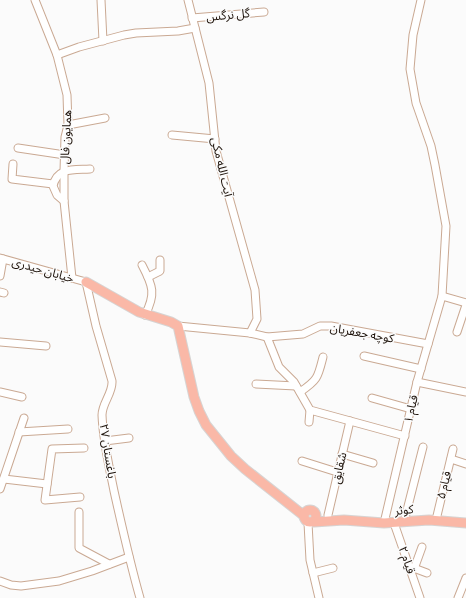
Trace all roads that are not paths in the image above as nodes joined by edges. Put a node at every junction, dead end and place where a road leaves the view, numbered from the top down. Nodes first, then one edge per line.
1 (35, 0) edge
2 (101, 0) edge
3 (188, 0) edge
4 (421, 0) edge
5 (264, 12) dead end
6 (192, 18) junction
7 (195, 28) junction
8 (103, 41) junction
9 (56, 55) junction
10 (105, 118) dead end
11 (68, 125) junction
12 (172, 135) dead end
13 (215, 139) junction
14 (18, 148) dead end
15 (65, 154) junction
16 (13, 164) dead end
17 (90, 169) dead end
18 (64, 171) junction
19 (53, 184) junction
20 (64, 201) junction
21 (2, 258) edge
22 (160, 260) dead end
23 (142, 265) dead end
24 (0, 276) edge
25 (148, 277) junction
26 (72, 278) junction
27 (86, 282) junction
28 (442, 296) junction
29 (466, 304) edge
30 (145, 315) junction
31 (178, 326) junction
32 (250, 332) junction
33 (458, 332) dead end
34 (266, 337) junction
35 (0, 342) edge
36 (428, 344) junction
37 (46, 346) dead end
38 (323, 356) dead end
39 (364, 356) dead end
40 (421, 369) junction
41 (417, 382) junction
42 (256, 384) dead end
43 (298, 389) junction
44 (0, 392) edge
45 (466, 392) edge
46 (22, 397) dead end
47 (372, 398) dead end
48 (411, 409) junction
49 (310, 410) junction
50 (24, 418) dead end
51 (350, 421) junction
52 (309, 422) dead end
53 (68, 429) dead end
54 (19, 432) junction
55 (405, 436) junction
56 (129, 438) dead end
57 (105, 441) junction
58 (423, 447) dead end
59 (84, 448) dead end
60 (453, 450) dead end
61 (342, 454) junction
62 (451, 459) junction
63 (302, 461) dead end
64 (373, 462) dead end
65 (466, 464) edge
66 (337, 472) junction
67 (4, 479) junction
68 (47, 484) junction
69 (0, 489) edge
70 (80, 496) dead end
71 (79, 512) dead end
72 (328, 515) junction
73 (310, 516) junction
74 (344, 520) junction
75 (436, 520) junction
76 (404, 522) junction
77 (394, 523) junction
78 (466, 523) edge
79 (384, 524) junction
80 (422, 547) dead end
81 (129, 557) junction
82 (109, 564) junction
83 (333, 568) dead end
84 (412, 568) junction
85 (313, 573) junction
86 (427, 573) dead end
87 (466, 578) edge
88 (0, 580) edge
89 (140, 598) edge
90 (319, 598) edge
91 (420, 598) edge
92 (458, 598) edge

1 - 9 street, همایون فال
2 - 8 street
3 - 6 street, آیت الله مکی
4 - 28 street, قیام ۱
5 - 6 street, گل نرگس
6 - 7 street, آیت الله مکی
7 - 8 street
7 - 13 street, آیت الله مکی
8 - 9 street
9 - 11 street, همایون فال
10 - 11 street
11 - 15 street, همایون فال
12 - 13 street
13 - 32 street, آیت الله مکی
14 - 15 street
15 - 18 street, همایون فال
16 - 19 street
17 - 18 street
18 - 19 street
18 - 20 street, همایون فال
19 - 20 street
20 - 26 street, همایون فال
21 - 24 street
21 - 26 street, خیابان حیدری
22 - 25 street
23 - 25 street
25 - 30 street
26 - 27 street, خیابان حیدری
27 - 30 main road
27 - 57 street, باغستان ۲۷
28 - 29 street
28 - 36 street, قیام ۱
29 - 33 street
30 - 31 main road
31 - 32 street, کوچه جعفریان
31 - 73 main road
32 - 34 street, کوچه جعفریان
34 - 36 street, کوچه جعفریان
34 - 43 street
35 - 37 street
36 - 40 street, قیام ۱
38 - 43 street
39 - 40 street
40 - 41 street, قیام ۱
41 - 45 street
41 - 48 street, قیام ۱
42 - 43 street
43 - 49 street
44 - 46 street
47 - 48 street
48 - 55 street, قیام ۱
49 - 51 street
49 - 52 street
50 - 54 street
51 - 55 street
51 - 61 street, شقایق
53 - 54 street
54 - 67 street
55 - 79 street, قیام ۱
56 - 57 street
57 - 81 street, باغستان ۲۷
58 - 76 street
59 - 68 street
60 - 62 street, قیام ۵
61 - 64 street
61 - 66 street, شقایق
62 - 65 street
62 - 75 street, قیام ۵
63 - 66 street
66 - 72 street, شقایق
67 - 68 street
67 - 69 street
68 - 70 street
71 - 82 street
72 - 73 main road
72 - 74 main road
73 - 74 main road
73 - 85 street
74 - 79 main road, کوثر
75 - 76 main road, کوثر
75 - 78 main road, کوثر
76 - 77 main road, کوثر
77 - 79 main road, کوثر
77 - 84 street, قیام ۲
80 - 84 street
81 - 82 street
81 - 89 street, باغستان ۲۷
82 - 88 street
83 - 85 street
84 - 86 street
84 - 91 street, قیام ۲
85 - 90 street
87 - 92 street

